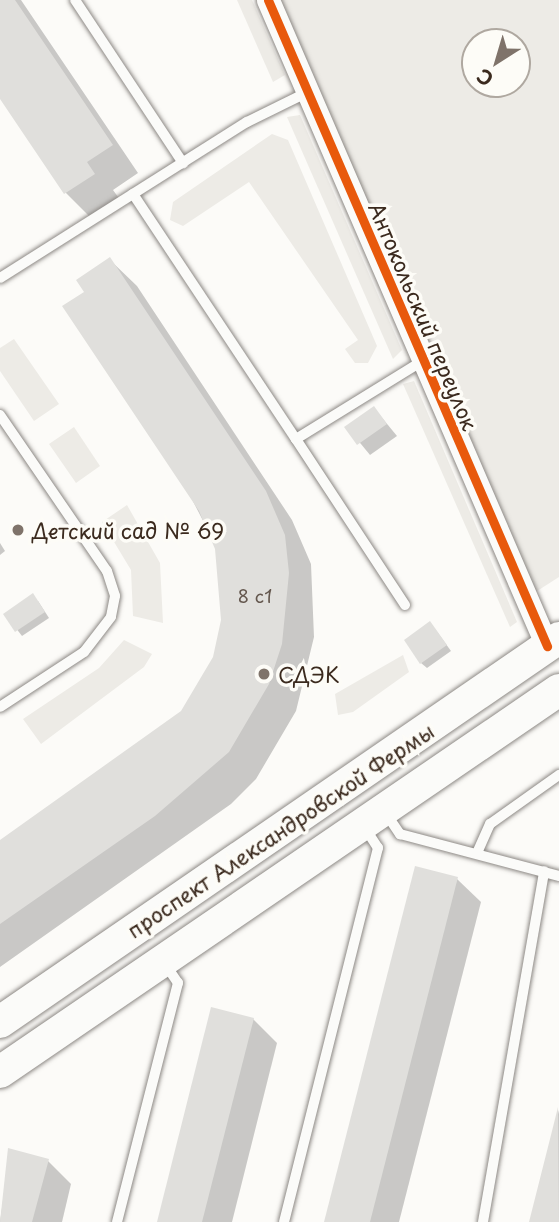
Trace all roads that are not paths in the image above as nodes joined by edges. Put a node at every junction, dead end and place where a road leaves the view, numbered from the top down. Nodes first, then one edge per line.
1 (75, 0) edge
2 (268, 0) edge
3 (308, 92) junction
4 (183, 163) junction
5 (133, 194) junction
6 (0, 278) edge
7 (424, 360) junction
8 (0, 415) edge
9 (296, 439) junction
10 (405, 605) dead end
11 (553, 642) edge
12 (559, 690) edge
13 (0, 706) edge
14 (559, 775) edge
15 (373, 817) junction
16 (477, 853) junction
17 (544, 871) junction
18 (559, 876) edge
19 (163, 960) junction
20 (0, 1022) edge
21 (0, 1072) edge
22 (117, 1222) edge
23 (284, 1222) edge
24 (483, 1222) edge

1 - 4 lane
2 - 3 street, Антокольский переулок
3 - 4 lane
3 - 7 street, Антокольский переулок
4 - 5 lane
5 - 6 lane
5 - 9 lane
7 - 9 lane
7 - 11 street, Антокольский переулок
8 - 13 lane
9 - 10 lane
11 - 20 main road, проспект Александровской Фермы
12 - 15 main road, проспект Александровской Фермы
14 - 16 lane
15 - 16 lane
15 - 19 main road, проспект Александровской Фермы
15 - 23 lane
16 - 17 lane
17 - 18 lane
17 - 24 lane
19 - 21 main road, проспект Александровской Фермы
19 - 22 lane

